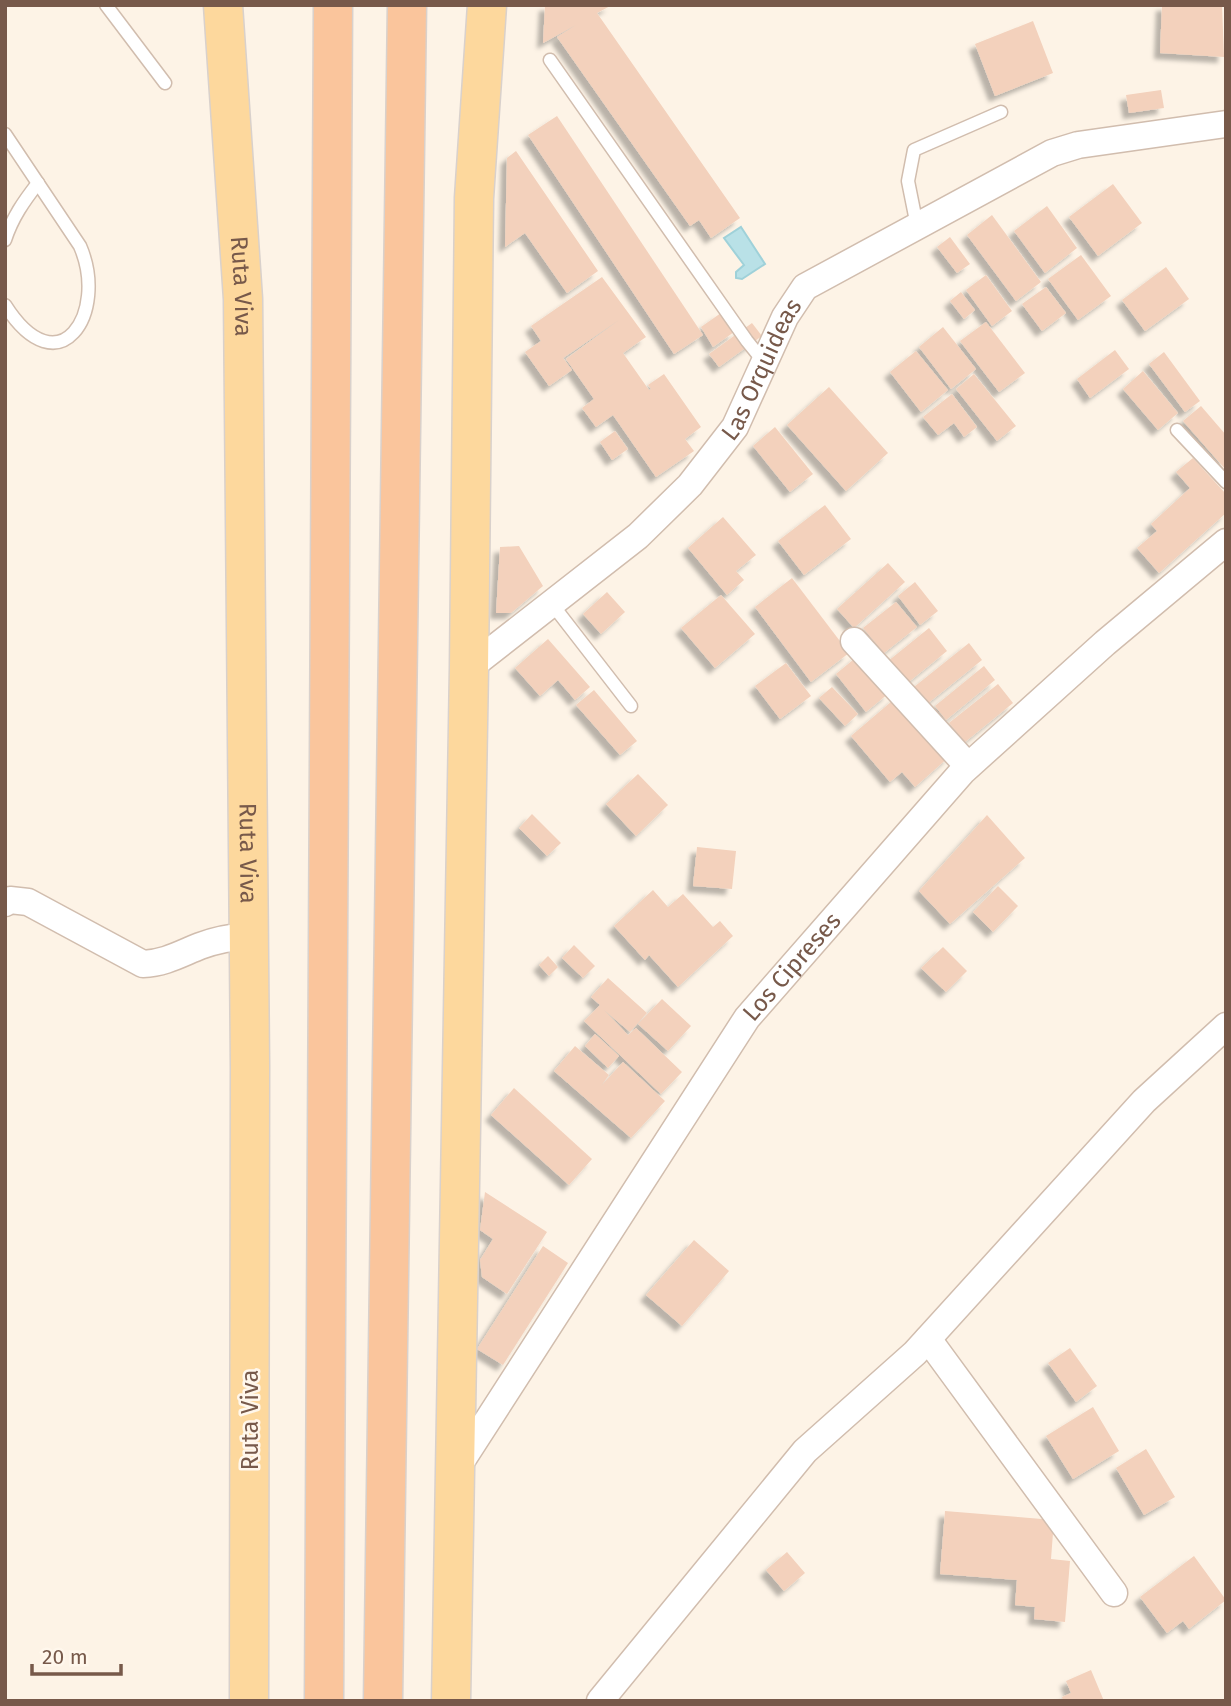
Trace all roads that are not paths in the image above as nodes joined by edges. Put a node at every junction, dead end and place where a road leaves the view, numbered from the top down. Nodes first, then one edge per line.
1 (106, 5) edge
2 (223, 5) edge
3 (333, 5) edge
4 (407, 5) edge
5 (488, 5) edge
6 (550, 60) dead end
7 (165, 83) dead end
8 (1001, 113) dead end
9 (1226, 124) edge
10 (5, 134) edge
11 (38, 183) junction
12 (917, 226) junction
13 (5, 240) edge
14 (5, 305) edge
15 (764, 362) junction
16 (1177, 430) dead end
17 (1226, 482) edge
18 (1226, 542) edge
19 (552, 604) junction
20 (854, 640) dead end
21 (469, 668) junction
22 (631, 706) dead end
23 (968, 766) junction
24 (5, 903) edge
25 (249, 936) junction
26 (1226, 1026) edge
27 (928, 1339) junction
28 (454, 1472) junction
29 (1114, 1593) dead end
30 (249, 1701) edge
31 (324, 1701) edge
32 (383, 1701) edge
33 (452, 1701) edge
34 (600, 1701) edge

1 - 7 lane
2 - 25 main road, Ruta Viva
3 - 31 highway
4 - 32 highway
5 - 21 main road
6 - 15 lane
8 - 12 lane
9 - 12 street, Las Orquideas
10 - 11 lane
11 - 13 lane
11 - 14 lane
12 - 15 street, Las Orquideas
15 - 19 street, Las Orquideas
16 - 17 lane
18 - 23 street, Los Cipreses
19 - 21 street, Las Orquideas
19 - 22 lane
20 - 23 street
21 - 28 main road
23 - 28 street, Los Cipreses
24 - 25 street
25 - 30 main road, Ruta Viva
26 - 27 street
27 - 29 street
27 - 34 street
28 - 33 main road

